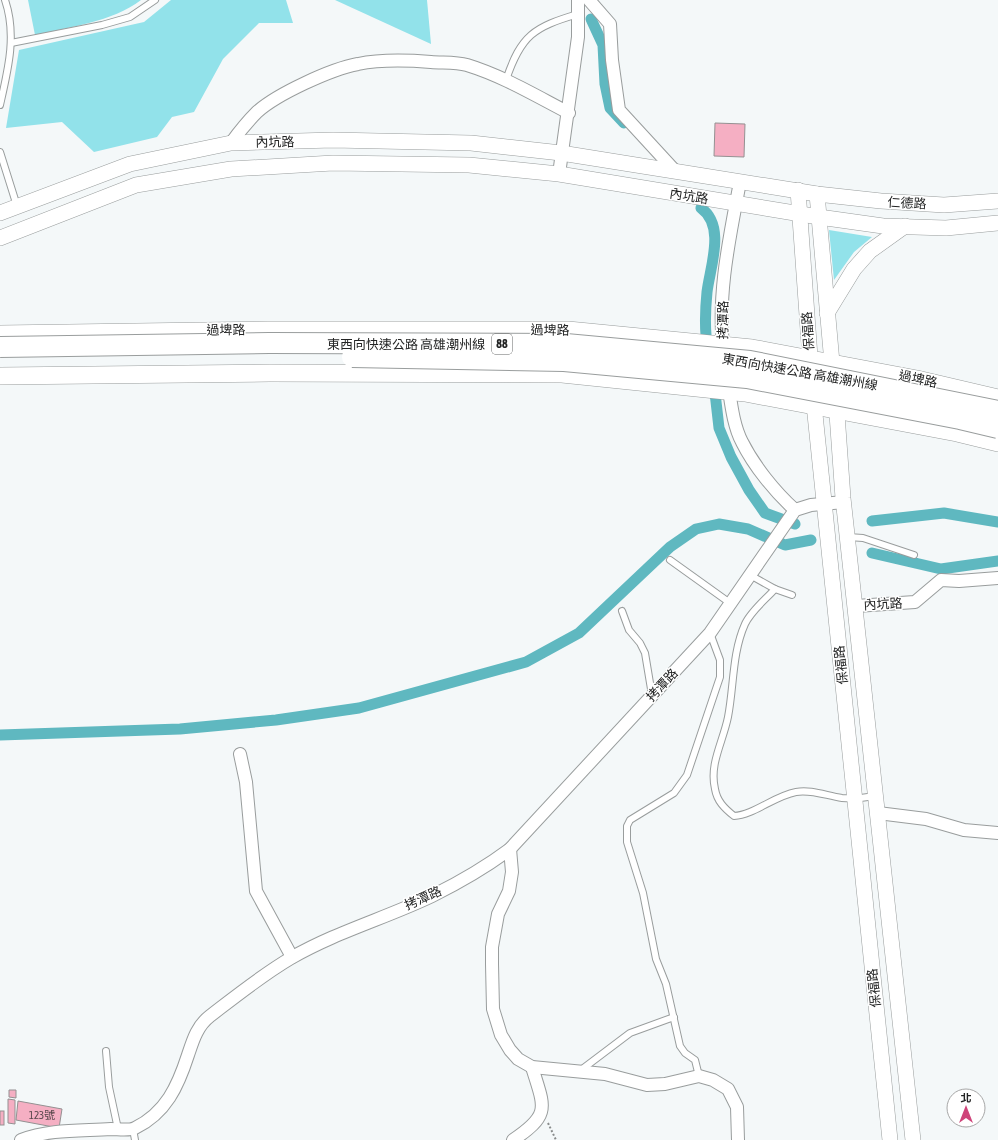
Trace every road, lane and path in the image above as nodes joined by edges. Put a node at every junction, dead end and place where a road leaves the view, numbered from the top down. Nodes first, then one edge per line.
1 (5, 0) edge
2 (155, 0) edge
3 (578, 0) edge
4 (589, 0) edge
5 (578, 14) junction
6 (10, 43) junction
7 (506, 80) junction
8 (0, 105) edge
9 (569, 113) junction
10 (231, 142) junction
11 (0, 152) edge
12 (561, 153) junction
13 (676, 172) junction
14 (559, 174) junction
15 (740, 182) junction
16 (798, 190) junction
17 (817, 194) junction
18 (998, 201) edge
19 (736, 204) junction
20 (18, 207) junction
21 (0, 213) edge
22 (799, 214) junction
23 (819, 217) junction
24 (998, 222) edge
25 (905, 226) junction
26 (0, 238) edge
27 (827, 313) junction
28 (0, 334) edge
29 (719, 345) junction
30 (0, 347) edge
31 (810, 359) junction
32 (0, 360) edge
33 (832, 362) junction
34 (0, 376) edge
35 (726, 391) junction
36 (998, 398) edge
37 (814, 406) junction
38 (836, 410) junction
39 (998, 411) edge
40 (998, 428) edge
41 (998, 443) edge
42 (844, 502) junction
43 (824, 504) junction
44 (793, 513) junction
45 (848, 537) junction
46 (914, 555) dead end
47 (670, 560) dead end
48 (750, 575) junction
49 (998, 578) edge
50 (775, 589) junction
51 (792, 595) dead end
52 (730, 603) junction
53 (856, 606) junction
54 (622, 611) dead end
55 (710, 633) junction
56 (652, 696) junction
57 (240, 754) dead end
58 (876, 796) junction
59 (855, 798) junction
60 (878, 813) junction
61 (998, 833) edge
62 (510, 849) junction
63 (292, 957) junction
64 (674, 1017) junction
65 (106, 1051) dead end
66 (532, 1067) junction
67 (581, 1070) junction
68 (699, 1076) junction
69 (543, 1109) junction
70 (118, 1129) junction
71 (134, 1134) edge
72 (21, 1140) edge
73 (513, 1140) edge
74 (556, 1140) edge
75 (738, 1140) edge
76 (890, 1140) edge
77 (913, 1140) edge

1 - 6 lane
2 - 6 lane
3 - 5 street
4 - 13 street, 內坑路
5 - 7 lane
5 - 9 street
6 - 8 lane
7 - 9 street
7 - 10 street
9 - 12 street
10 - 12 street, 內坑路
10 - 20 street, 內坑路
11 - 20 lane
12 - 13 street, 內坑路
12 - 14 street
13 - 15 street, 內坑路
14 - 19 street, 內坑路
14 - 26 street, 內坑路
15 - 16 street, 內坑路
15 - 19 street, 拷潭路
16 - 17 street, 內坑路
16 - 22 street, 保福路
17 - 18 street, 仁德路
17 - 23 street, 保福路
19 - 22 street, 內坑路
19 - 29 street, 拷潭路
20 - 21 street, 內坑路
22 - 23 street, 內坑路
22 - 31 street, 保福路
23 - 25 street, 仁德路
23 - 27 street, 保福路
24 - 25 street, 仁德路
25 - 27 street
27 - 33 street, 保福路
28 - 29 main road, 過埤路
29 - 31 main road, 過埤路
29 - 35 street, 拷潭路
30 - 39 highway, 東西向快速公路 高雄潮州線 / 88, bridge
31 - 33 main road, 過埤路
31 - 37 street, 保福路
32 - 40 highway, 東西向快速公路 高雄潮州線 / 88, bridge
33 - 36 main road, 過埤路
33 - 38 street, 保福路
34 - 35 main road
35 - 37 main road
35 - 44 street, 拷潭路
37 - 38 main road
37 - 43 street, 保福路
38 - 41 main road
38 - 42 street, 保福路
42 - 43 street
42 - 45 street, 保福路
43 - 44 street
43 - 59 street, 保福路
44 - 48 street, 拷潭路
45 - 46 lane
45 - 53 street, 保福路
47 - 52 lane
48 - 50 lane
48 - 52 street, 拷潭路
49 - 53 street, 內坑路
50 - 51 lane
50 - 59 lane
52 - 55 street, 拷潭路
53 - 58 street, 保福路
54 - 56 lane
55 - 56 street, 拷潭路
55 - 64 lane
56 - 62 street, 拷潭路
57 - 63 street
58 - 59 lane
58 - 60 street, 保福路
59 - 76 street, 保福路
60 - 61 street
60 - 77 street, 保福路
62 - 63 street, 拷潭路
62 - 66 street
63 - 71 street, 拷潭路
64 - 67 lane
64 - 68 lane
65 - 70 lane
66 - 67 street
66 - 69 street
67 - 68 street
68 - 75 street
69 - 73 street
69 - 74 path
70 - 71 street, 拷潭路
70 - 72 street, 拷潭路

